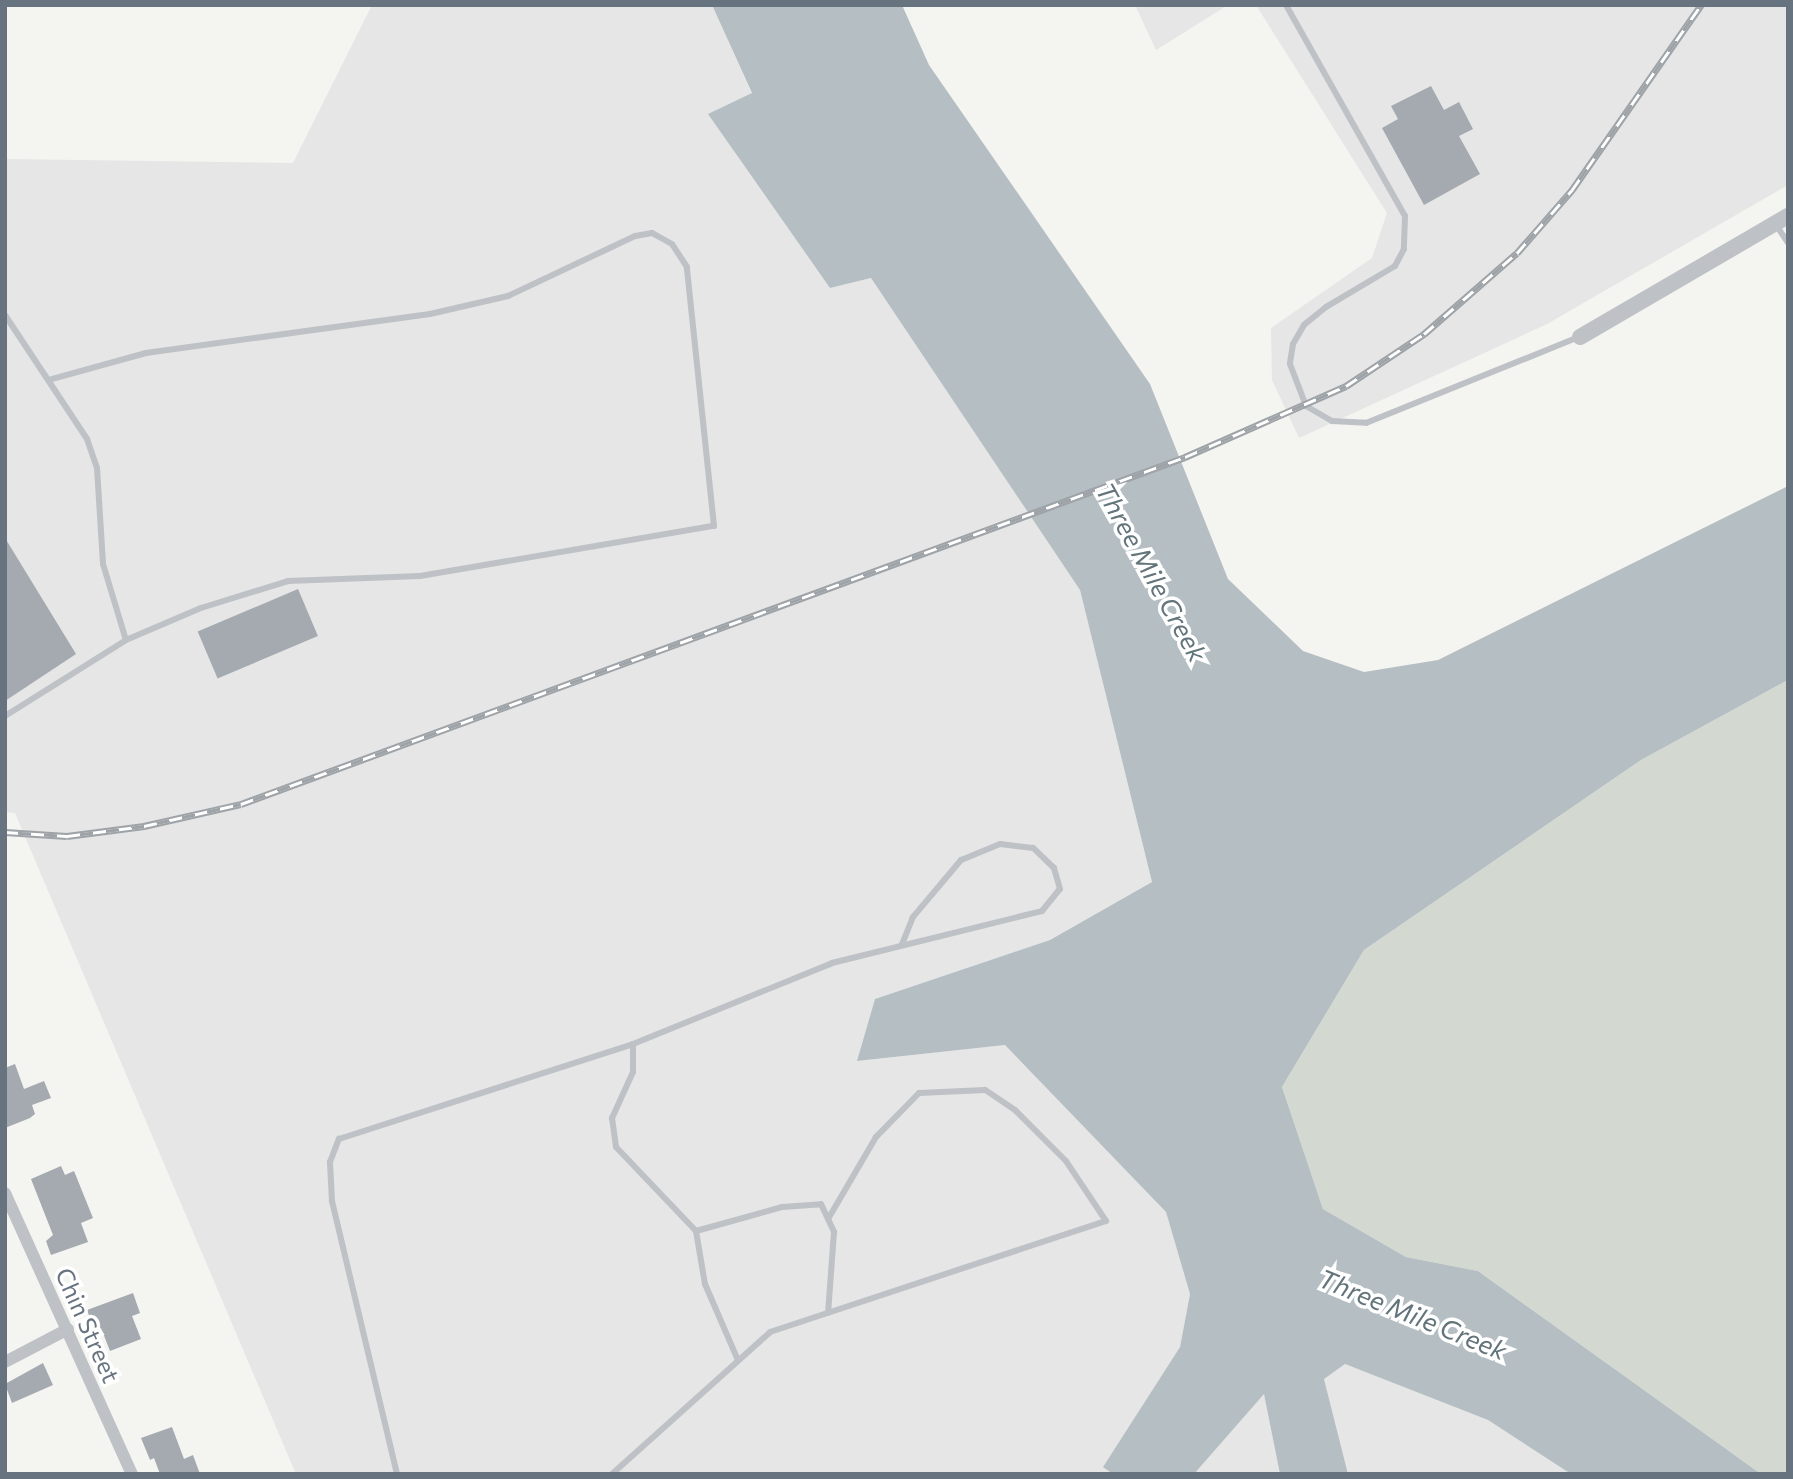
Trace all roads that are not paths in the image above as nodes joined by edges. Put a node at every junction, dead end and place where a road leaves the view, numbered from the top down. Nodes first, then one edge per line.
1 (1286, 5) edge
2 (1781, 220) edge
3 (1788, 243) edge
4 (5, 315) edge
5 (1580, 337) joint
6 (52, 379) junction
7 (126, 640) junction
8 (5, 716) edge
9 (902, 944) junction
10 (632, 1044) junction
11 (5, 1193) edge
12 (828, 1219) junction
13 (696, 1231) junction
14 (828, 1313) junction
15 (68, 1329) junction
16 (737, 1358) junction
17 (5, 1362) edge
18 (132, 1474) edge
19 (397, 1474) edge
20 (612, 1474) edge

1 - 5 lane
2 - 3 lane
2 - 5 street
4 - 6 lane
6 - 7 lane
6 - 7 lane
7 - 8 lane
9 - 9 lane
9 - 10 lane
10 - 13 lane
10 - 19 lane
11 - 15 street, Chin Street
12 - 13 lane
12 - 14 lane
12 - 14 lane
13 - 16 lane
14 - 16 lane
15 - 17 street
15 - 18 street, Chin Street
16 - 20 lane

